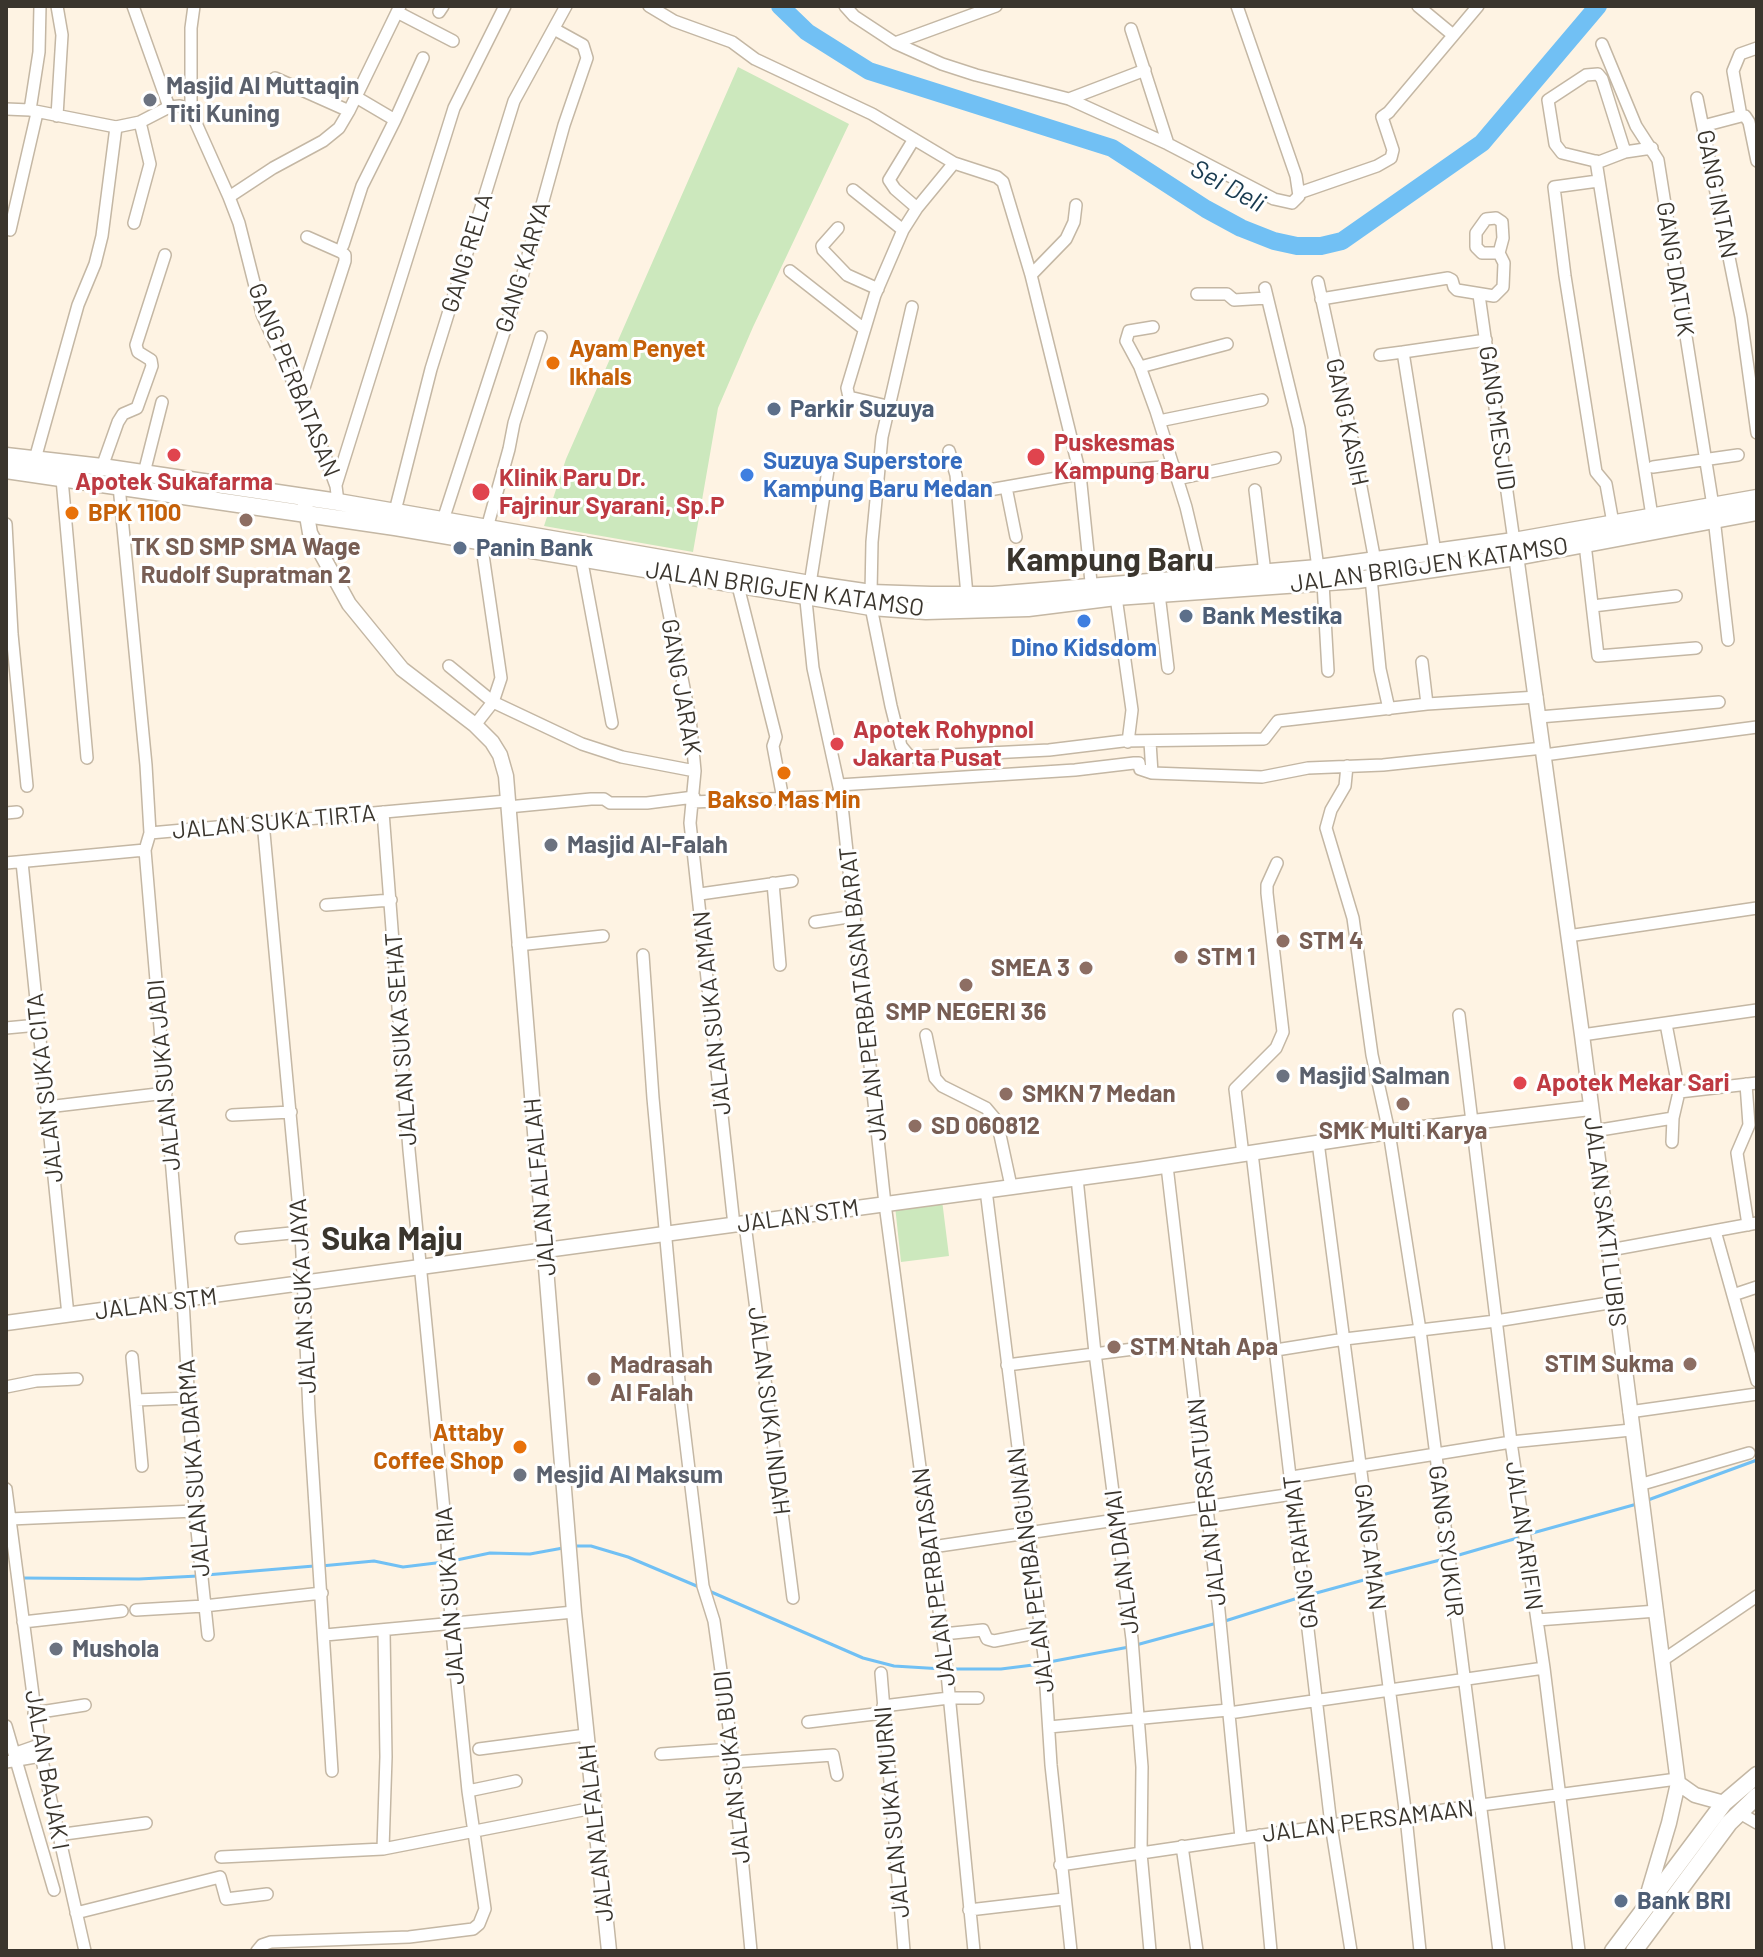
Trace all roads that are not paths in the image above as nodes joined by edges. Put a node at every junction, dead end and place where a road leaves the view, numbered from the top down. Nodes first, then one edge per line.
1 (40, 6) edge
2 (57, 6) edge
3 (133, 6) edge
4 (194, 6) edge
5 (505, 6) edge
6 (566, 6) edge
7 (649, 6) edge
8 (833, 6) edge
9 (845, 6) edge
10 (996, 6) edge
11 (1237, 6) edge
12 (1418, 6) edge
13 (1478, 6) edge
14 (398, 9) edge
15 (854, 16) junction
16 (554, 29) junction
17 (1131, 29) dead end
18 (1453, 35) junction
19 (453, 41) dead end
20 (895, 43) junction
21 (1602, 44) dead end
22 (1757, 48) edge
23 (423, 58) dead end
24 (1145, 70) junction
25 (275, 78) dead end
26 (356, 97) junction
27 (1697, 98) dead end
28 (1069, 99) junction
29 (169, 107) junction
30 (6, 109) edge
31 (349, 111) junction
32 (33, 112) junction
33 (191, 112) junction
34 (57, 116) junction
35 (1741, 116) junction
36 (395, 120) junction
37 (140, 122) junction
38 (1703, 126) junction
39 (116, 127) junction
40 (914, 139) junction
41 (1168, 144) junction
42 (1756, 146) edge
43 (1652, 148) junction
44 (1625, 152) junction
45 (1596, 161) junction
46 (1757, 161) edge
47 (954, 163) junction
48 (1598, 181) junction
49 (853, 190) dead end
50 (1299, 193) junction
51 (229, 197) junction
52 (1076, 205) dead end
53 (917, 208) junction
54 (134, 223) dead end
55 (838, 228) dead end
56 (10, 230) dead end
57 (903, 230) junction
58 (307, 237) dead end
59 (343, 245) dead end
60 (1499, 253) dead end
61 (165, 255) dead end
62 (790, 271) dead end
63 (1031, 275) junction
64 (1318, 282) dead end
65 (878, 289) junction
66 (1197, 294) dead end
67 (1479, 295) junction
68 (1321, 299) junction
69 (912, 307) dead end
70 (1153, 327) dead end
71 (864, 329) junction
72 (541, 337) dead end
73 (1486, 340) junction
74 (1227, 344) dead end
75 (1403, 352) junction
76 (1380, 355) dead end
77 (1140, 367) junction
78 (301, 397) junction
79 (1262, 400) dead end
80 (162, 402) dead end
81 (887, 406) junction
82 (1159, 421) junction
83 (1757, 433) edge
84 (949, 451) dead end
85 (1738, 455) dead end
86 (6, 456) edge
87 (1275, 458) dead end
88 (35, 459) junction
89 (1706, 459) junction
90 (102, 467) junction
91 (1653, 467) dead end
92 (6, 470) edge
93 (828, 470) dead end
94 (1176, 472) junction
95 (144, 473) junction
96 (1080, 474) junction
97 (62, 479) junction
98 (119, 486) junction
99 (1006, 487) junction
100 (989, 490) dead end
101 (1255, 490) dead end
102 (337, 494) junction
103 (1757, 498) edge
104 (305, 505) junction
105 (395, 511) junction
106 (1713, 512) junction
107 (1757, 512) edge
108 (1652, 516) junction
109 (443, 520) junction
110 (1613, 523) junction
111 (6, 524) edge
112 (484, 535) junction
113 (1016, 537) dead end
114 (1585, 544) junction
115 (1515, 549) junction
116 (1435, 552) junction
117 (581, 557) junction
118 (1373, 570) junction
119 (661, 573) junction
120 (1265, 573) junction
121 (1320, 576) junction
122 (1203, 579) junction
123 (774, 585) junction
124 (738, 586) junction
125 (807, 588) junction
126 (1116, 591) junction
127 (1092, 593) junction
128 (1159, 594) junction
129 (967, 595) junction
130 (1676, 596) dead end
131 (871, 600) junction
132 (1593, 606) junction
133 (1728, 640) dead end
134 (1696, 648) dead end
135 (1422, 662) dead end
136 (449, 666) dead end
137 (1168, 668) dead end
138 (1328, 671) dead end
139 (1537, 697) junction
140 (493, 702) junction
141 (1719, 702) dead end
142 (1427, 704) junction
143 (1389, 709) junction
144 (1539, 717) junction
145 (612, 723) dead end
146 (475, 725) junction
147 (1757, 727) edge
148 (1125, 742) junction
149 (1150, 742) junction
150 (1544, 752) junction
151 (87, 758) dead end
152 (1124, 763) junction
153 (1347, 766) junction
154 (695, 771) junction
155 (1152, 773) junction
156 (27, 786) dead end
157 (840, 790) junction
158 (783, 799) junction
159 (693, 800) junction
160 (508, 804) junction
161 (383, 812) junction
162 (263, 822) junction
163 (150, 833) junction
164 (145, 850) junction
165 (22, 862) junction
166 (6, 863) edge
167 (1277, 863) dead end
168 (792, 881) dead end
169 (773, 883) junction
170 (700, 894) junction
171 (391, 900) junction
172 (326, 905) dead end
173 (1757, 908) edge
174 (855, 916) junction
175 (815, 922) dead end
176 (603, 936) dead end
177 (1568, 936) junction
178 (518, 945) junction
179 (643, 955) dead end
180 (780, 965) dead end
181 (1757, 1010) edge
182 (1459, 1015) dead end
183 (1666, 1024) junction
184 (38, 1025) junction
185 (6, 1028) edge
186 (926, 1035) dead end
187 (1582, 1035) junction
188 (1752, 1083) edge
189 (1679, 1092) junction
190 (166, 1093) junction
191 (47, 1107) junction
192 (1590, 1108) junction
193 (291, 1112) junction
194 (232, 1115) dead end
195 (1673, 1118) junction
196 (1470, 1121) junction
197 (1594, 1131) junction
198 (1389, 1132) junction
199 (1318, 1142) junction
200 (1672, 1142) dead end
201 (1248, 1154) junction
202 (1167, 1166) junction
203 (1077, 1178) junction
204 (1011, 1186) junction
205 (986, 1190) junction
206 (885, 1204) junction
207 (740, 1224) junction
208 (1752, 1224) edge
209 (1715, 1231) junction
210 (301, 1232) junction
211 (665, 1235) junction
212 (241, 1238) dead end
213 (546, 1250) junction
214 (1610, 1250) junction
215 (420, 1266) junction
216 (304, 1284) junction
217 (1757, 1287) edge
218 (1733, 1295) junction
219 (183, 1300) junction
220 (1615, 1302) junction
221 (68, 1315) junction
222 (1496, 1321) junction
223 (6, 1323) edge
224 (1420, 1330) junction
225 (1345, 1339) junction
226 (1189, 1342) junction
227 (1276, 1350) junction
228 (1095, 1353) junction
229 (132, 1357) dead end
230 (1007, 1365) junction
231 (77, 1379) dead end
232 (1757, 1381) edge
233 (6, 1387) edge
234 (1757, 1394) edge
235 (189, 1398) junction
236 (136, 1400) junction
237 (1629, 1412) junction
238 (1631, 1430) junction
239 (1511, 1442) junction
240 (1749, 1453) dead end
241 (1435, 1456) junction
242 (142, 1466) dead end
243 (1359, 1467) junction
244 (1292, 1477) junction
245 (1639, 1488) junction
246 (6, 1489) edge
247 (1293, 1494) junction
248 (1207, 1507) junction
249 (195, 1511) junction
250 (10, 1519) junction
251 (1117, 1520) junction
252 (1027, 1533) junction
253 (932, 1547) junction
254 (322, 1593) junction
255 (1757, 1596) edge
256 (793, 1598) dead end
257 (204, 1606) junction
258 (136, 1610) dead end
259 (122, 1611) dead end
260 (1657, 1611) junction
261 (574, 1612) junction
262 (1537, 1620) junction
263 (23, 1622) junction
264 (451, 1622) junction
265 (384, 1631) junction
266 (1041, 1632) junction
267 (943, 1634) junction
268 (208, 1635) dead end
269 (325, 1635) junction
270 (1663, 1660) junction
271 (1544, 1668) junction
272 (881, 1673) dead end
273 (1464, 1678) junction
274 (1389, 1690) junction
275 (949, 1698) junction
276 (978, 1698) dead end
277 (1317, 1702) junction
278 (85, 1705) dead end
279 (883, 1709) junction
280 (1228, 1712) junction
281 (34, 1713) junction
282 (1139, 1718) junction
283 (808, 1722) dead end
284 (6, 1726) edge
285 (1049, 1727) junction
286 (586, 1735) junction
287 (479, 1749) dead end
288 (732, 1749) junction
289 (40, 1750) junction
290 (661, 1754) dead end
291 (11, 1760) edge
292 (733, 1762) junction
293 (332, 1771) dead end
294 (837, 1775) dead end
295 (1757, 1775) edge
296 (516, 1781) dead end
297 (1677, 1781) junction
298 (468, 1791) junction
299 (1559, 1796) junction
300 (1757, 1796) edge
301 (1482, 1806) junction
302 (593, 1808) junction
303 (1731, 1808) junction
304 (1406, 1817) junction
305 (146, 1823) dead end
306 (1757, 1823) edge
307 (1331, 1825) junction
308 (475, 1832) junction
309 (57, 1835) junction
310 (1260, 1835) junction
311 (1241, 1838) junction
312 (1182, 1846) junction
313 (383, 1849) junction
314 (1141, 1853) junction
315 (221, 1857) dead end
316 (1060, 1865) junction
317 (54, 1890) dead end
318 (267, 1894) dead end
319 (1064, 1899) junction
320 (969, 1910) junction
321 (1643, 1912) junction
322 (76, 1913) junction
323 (382, 1938) junction
324 (1151, 1949) edge
325 (85, 1951) edge
326 (257, 1951) edge
327 (383, 1951) edge
328 (609, 1951) edge
329 (751, 1951) edge
330 (904, 1951) edge
331 (974, 1951) edge
332 (1071, 1951) edge
333 (1197, 1951) edge
334 (1271, 1951) edge
335 (1351, 1951) edge
336 (1420, 1951) edge
337 (1499, 1951) edge
338 (1579, 1951) edge
339 (1613, 1951) edge
340 (1634, 1951) edge

1 - 32 street
2 - 34 street
3 - 29 street
4 - 33 street
5 - 102 street
6 - 16 street, GANG RELA
7 - 40 street
8 - 15 street
9 - 15 street
10 - 20 street
11 - 50 street
12 - 18 street
13 - 18 street
14 - 19 street
14 - 26 street
15 - 20 street
16 - 105 street, GANG RELA
16 - 109 street, GANG KARYA
17 - 24 street
18 - 50 street
20 - 28 street
21 - 43 street, GANG DATUK
22 - 35 street
23 - 36 street
24 - 28 street
24 - 41 street
25 - 31 street
26 - 31 street
26 - 36 street
27 - 38 street, GANG INTAN
28 - 41 street
29 - 33 street
29 - 37 street
30 - 32 street
31 - 51 street
32 - 34 street
32 - 56 street
33 - 51 street, GANG PERBATASAN
34 - 39 street
35 - 38 street
35 - 42 street
36 - 59 street
37 - 39 street
37 - 54 street
38 - 83 street, GANG INTAN
39 - 88 street
40 - 47 street
40 - 53 street
41 - 50 street
42 - 46 street
43 - 44 street
43 - 89 street, GANG DATUK
44 - 45 street
44 - 45 street
45 - 48 street
47 - 53 street
47 - 63 street
48 - 108 street
48 - 110 street
49 - 57 street
51 - 78 street, GANG PERBATASAN
52 - 63 street
53 - 57 street
55 - 65 street
57 - 65 street
58 - 78 street
60 - 67 street
61 - 90 street
62 - 71 street
63 - 96 street
64 - 68 street, GANG KASIH
65 - 71 street
66 - 121 street
67 - 68 street
67 - 73 street, GANG MESJID
68 - 118 street, GANG KASIH
69 - 81 street
70 - 77 street
71 - 81 street
72 - 112 street
73 - 75 street
73 - 115 street, GANG MESJID
74 - 77 street
75 - 76 street
75 - 116 street
77 - 82 street
78 - 102 street, GANG PERBATASAN
79 - 82 street
80 - 95 street
81 - 131 street
82 - 94 street
84 - 129 street
85 - 89 street
86 - 88 main road, JALAN BRIGJEN KATAMSO
87 - 94 street
88 - 90 main road, JALAN BRIGJEN KATAMSO
89 - 91 street
89 - 106 street, GANG DATUK
90 - 95 main road, JALAN BRIGJEN KATAMSO
92 - 97 main road, JALAN BRIGJEN KATAMSO
93 - 125 street, JALAN PERBATASAN BARAT
94 - 96 street
94 - 122 street
95 - 104 main road, JALAN BRIGJEN KATAMSO
96 - 99 street
96 - 127 street
97 - 98 main road, JALAN BRIGJEN KATAMSO
97 - 151 street
98 - 104 main road, JALAN BRIGJEN KATAMSO
98 - 163 street
99 - 100 street
99 - 113 street
101 - 120 street
102 - 104 main road, JALAN BRIGJEN KATAMSO
102 - 105 main road, JALAN BRIGJEN KATAMSO
103 - 106 main road, JALAN BRIGJEN KATAMSO
104 - 112 main road, JALAN BRIGJEN KATAMSO
104 - 146 street, JALAN ALFALAH
105 - 109 main road, JALAN BRIGJEN KATAMSO
106 - 107 main road, JALAN BRIGJEN KATAMSO
106 - 108 main road, JALAN BRIGJEN KATAMSO
106 - 114 main road, JALAN BRIGJEN KATAMSO
106 - 133 street, GANG DATUK
108 - 110 main road, JALAN BRIGJEN KATAMSO
109 - 112 main road, JALAN BRIGJEN KATAMSO
110 - 115 main road, JALAN BRIGJEN KATAMSO
111 - 156 street
112 - 117 main road, JALAN BRIGJEN KATAMSO
112 - 123 main road, JALAN BRIGJEN KATAMSO
112 - 140 street
114 - 115 main road, JALAN BRIGJEN KATAMSO
114 - 132 street
115 - 116 main road, JALAN BRIGJEN KATAMSO
115 - 118 main road, JALAN BRIGJEN KATAMSO
115 - 139 street, JALAN SAKTI LUBIS
116 - 118 main road, JALAN BRIGJEN KATAMSO
117 - 119 main road, JALAN BRIGJEN KATAMSO
117 - 145 street
118 - 121 main road, JALAN BRIGJEN KATAMSO
118 - 143 street, GANG KASIH
119 - 124 main road, JALAN BRIGJEN KATAMSO
119 - 154 street, GANG JARAK
120 - 121 main road, JALAN BRIGJEN KATAMSO
120 - 122 main road, JALAN BRIGJEN KATAMSO
121 - 128 main road, JALAN BRIGJEN KATAMSO
121 - 138 street
122 - 126 main road, JALAN BRIGJEN KATAMSO
123 - 124 main road, JALAN BRIGJEN KATAMSO
123 - 125 main road, JALAN BRIGJEN KATAMSO
124 - 158 street
125 - 131 main road, JALAN BRIGJEN KATAMSO
125 - 157 street, JALAN PERBATASAN BARAT
126 - 127 main road, JALAN BRIGJEN KATAMSO
126 - 128 main road, JALAN BRIGJEN KATAMSO
126 - 148 street
127 - 129 main road, JALAN BRIGJEN KATAMSO
127 - 131 main road, JALAN BRIGJEN KATAMSO
128 - 137 street
129 - 131 main road, JALAN BRIGJEN KATAMSO
130 - 132 street
131 - 148 street
132 - 134 street
135 - 142 street
136 - 140 street
139 - 142 street
139 - 144 street, JALAN SAKTI LUBIS
140 - 146 street
140 - 154 street
141 - 144 street
142 - 143 street
143 - 149 street
144 - 150 street, JALAN SAKTI LUBIS
146 - 160 street, JALAN ALFALAH
147 - 150 street
148 - 149 street
148 - 152 street
149 - 155 street
150 - 153 street
150 - 177 street, JALAN SAKTI LUBIS
152 - 155 street
152 - 157 street, JALAN SUKA TIRTA
153 - 155 street
153 - 198 street, GANG SYUKUR
154 - 159 street, GANG JARAK
157 - 158 street, JALAN SUKA TIRTA
157 - 174 street, JALAN PERBATASAN BARAT
158 - 159 street, JALAN SUKA TIRTA
159 - 160 street, JALAN SUKA TIRTA
159 - 170 street, JALAN SUKA AMAN
160 - 161 street, JALAN SUKA TIRTA
160 - 178 street, JALAN ALFALAH
161 - 162 street, JALAN SUKA TIRTA
161 - 171 street, JALAN SUKA SEHAT
162 - 163 street, JALAN SUKA TIRTA
162 - 193 street, JALAN SUKA JAYA
163 - 164 street, JALAN SUKA TIRTA
164 - 165 street, JALAN SUKA TIRTA
164 - 190 street, JALAN SUKA JADI
165 - 166 street, JALAN SUKA TIRTA
165 - 184 street, JALAN SUKA CITA
167 - 201 street, GANG RAHMAT
168 - 169 street
169 - 170 street
169 - 180 street
170 - 207 street, JALAN SUKA AMAN
171 - 172 street
171 - 215 street, JALAN SUKA SEHAT
173 - 177 street
174 - 175 street
174 - 206 street, JALAN PERBATASAN BARAT
176 - 178 street
177 - 187 street, JALAN SAKTI LUBIS
178 - 213 street, JALAN ALFALAH
179 - 211 street, JALAN SUKA BUDI
181 - 183 street
182 - 196 street, JALAN ARIFIN
183 - 187 street
183 - 189 street
184 - 185 street
184 - 191 street, JALAN SUKA CITA
186 - 204 street
187 - 192 street, JALAN SAKTI LUBIS
188 - 189 street
188 - 208 street
189 - 195 street
190 - 191 street
190 - 219 street, JALAN SUKA JADI
191 - 221 street, JALAN SUKA CITA
192 - 196 street, JALAN STM
192 - 197 street, JALAN SAKTI LUBIS
193 - 194 street
193 - 210 street, JALAN SUKA JAYA
195 - 197 street
195 - 200 street
196 - 198 street, JALAN STM
196 - 222 street, JALAN ARIFIN
197 - 214 street, JALAN SAKTI LUBIS
198 - 199 street, JALAN STM
198 - 224 street, GANG SYUKUR
199 - 201 street, JALAN STM
199 - 225 street, GANG AMAN
201 - 202 street, JALAN STM
201 - 227 street, GANG RAHMAT
202 - 203 street, JALAN STM
202 - 226 street, JALAN PERSATUAN
203 - 204 street, JALAN STM
203 - 228 street, JALAN DAMAI
204 - 205 street, JALAN STM
205 - 206 street, JALAN STM
205 - 230 street, JALAN PEMBANGUNAN
206 - 207 street, JALAN STM
206 - 253 street, JALAN PERBATASAN
207 - 211 street, JALAN STM
207 - 256 street, JALAN SUKA INDAH
208 - 209 street
209 - 214 street
209 - 218 street
210 - 212 street
210 - 216 street, JALAN SUKA JAYA
211 - 213 street, JALAN STM
211 - 288 street, JALAN SUKA BUDI
213 - 215 street, JALAN STM
213 - 261 street, JALAN ALFALAH
214 - 220 street, JALAN SAKTI LUBIS
215 - 216 street, JALAN STM
215 - 264 street, JALAN SUKA RIA
216 - 219 street, JALAN STM
216 - 254 street, JALAN SUKA JAYA
217 - 218 street
218 - 232 street
219 - 221 street, JALAN STM
219 - 235 street, JALAN SUKA DARMA
220 - 222 street
220 - 237 street, JALAN SAKTI LUBIS
221 - 223 street, JALAN STM
222 - 224 street
222 - 239 street, JALAN ARIFIN
224 - 225 street
224 - 241 street, GANG SYUKUR
225 - 227 street
225 - 243 street, GANG AMAN
226 - 228 street
226 - 248 street, JALAN PERSATUAN
227 - 244 street, GANG RAHMAT
228 - 230 street
228 - 251 street, JALAN DAMAI
229 - 236 street
230 - 252 street, JALAN PEMBANGUNAN
231 - 233 street
234 - 237 street
235 - 236 street
235 - 249 street, JALAN SUKA DARMA
236 - 242 street
237 - 238 street, JALAN SAKTI LUBIS
238 - 239 street
238 - 245 street, JALAN SAKTI LUBIS
239 - 241 street
239 - 262 street, JALAN ARIFIN
240 - 245 street
241 - 243 street
241 - 273 street, GANG SYUKUR
243 - 244 street
243 - 274 street, GANG AMAN
244 - 247 street, GANG RAHMAT
245 - 260 street, JALAN SAKTI LUBIS
246 - 250 street, JALAN BAJAK I
247 - 248 street
247 - 277 street, GANG RAHMAT
248 - 251 street
248 - 280 street, JALAN PERSATUAN
249 - 250 street
249 - 257 street, JALAN SUKA DARMA
250 - 263 street, JALAN BAJAK I
251 - 252 street
251 - 282 street, JALAN DAMAI
252 - 253 street
252 - 266 street, JALAN PEMBANGUNAN
253 - 267 street, JALAN PERBATASAN
254 - 257 street
254 - 269 street, JALAN SUKA JAYA
255 - 270 street
257 - 258 street
257 - 268 street, JALAN SUKA DARMA
259 - 263 street
260 - 262 street
260 - 270 street, JALAN SAKTI LUBIS
261 - 264 street
261 - 286 street, JALAN ALFALAH
262 - 271 street, JALAN ARIFIN
263 - 281 street, JALAN BAJAK I
264 - 265 street
264 - 298 street, JALAN SUKA RIA
265 - 269 street
265 - 313 street
266 - 267 street
266 - 285 street, JALAN PEMBANGUNAN
267 - 275 street, JALAN PERBATASAN
269 - 293 street, JALAN SUKA JAYA
270 - 297 street, JALAN SAKTI LUBIS
271 - 273 street
271 - 299 street, JALAN ARIFIN
272 - 279 street, JALAN SUKA MURNI
273 - 274 street
273 - 301 street, GANG SYUKUR
274 - 277 street
274 - 304 street, GANG AMAN
275 - 276 street
275 - 279 street
275 - 320 street, JALAN PERBATASAN
277 - 280 street
277 - 307 street, GANG RAHMAT
278 - 281 street
279 - 283 street
279 - 330 street, JALAN SUKA MURNI
280 - 282 street
280 - 311 street, JALAN PERSATUAN
281 - 289 street, JALAN BAJAK I
282 - 285 street
282 - 314 street, JALAN DAMAI
284 - 291 street
285 - 316 street, JALAN PEMBANGUNAN
286 - 287 street
286 - 302 street, JALAN ALFALAH
288 - 290 street
288 - 292 street, JALAN SUKA BUDI
289 - 291 street
289 - 309 street, JALAN BAJAK I
291 - 317 street
292 - 294 street
292 - 329 street, JALAN SUKA BUDI
295 - 303 main road
296 - 298 street
297 - 299 street, JALAN PERSAMAAN
297 - 303 street
297 - 321 street, JALAN SAKTI LUBIS
298 - 308 street, JALAN SUKA RIA
299 - 301 street, JALAN PERSAMAAN
299 - 338 street, JALAN ARIFIN
300 - 303 main road
301 - 304 street, JALAN PERSAMAAN
301 - 337 street, GANG SYUKUR
302 - 308 street
302 - 328 street, JALAN ALFALAH
303 - 306 street
303 - 321 main road
303 - 340 main road
304 - 307 street, JALAN PERSAMAAN
304 - 336 street, GANG AMAN
305 - 309 street
307 - 310 street, JALAN PERSAMAAN
307 - 335 street, GANG RAHMAT
308 - 313 street
308 - 323 street, JALAN SUKA RIA
309 - 322 street, JALAN BAJAK I
310 - 311 street, JALAN PERSAMAAN
310 - 334 street
311 - 312 street, JALAN PERSAMAAN
312 - 314 street, JALAN PERSAMAAN
312 - 333 street
313 - 315 street
314 - 316 street, JALAN PERSAMAAN
314 - 324 street, JALAN DAMAI
316 - 319 street, JALAN PEMBANGUNAN
318 - 322 street
319 - 320 street
319 - 332 street, JALAN PEMBANGUNAN
320 - 331 street, JALAN PERBATASAN
321 - 339 main road
322 - 325 street, JALAN BAJAK I
323 - 326 street
323 - 327 street

